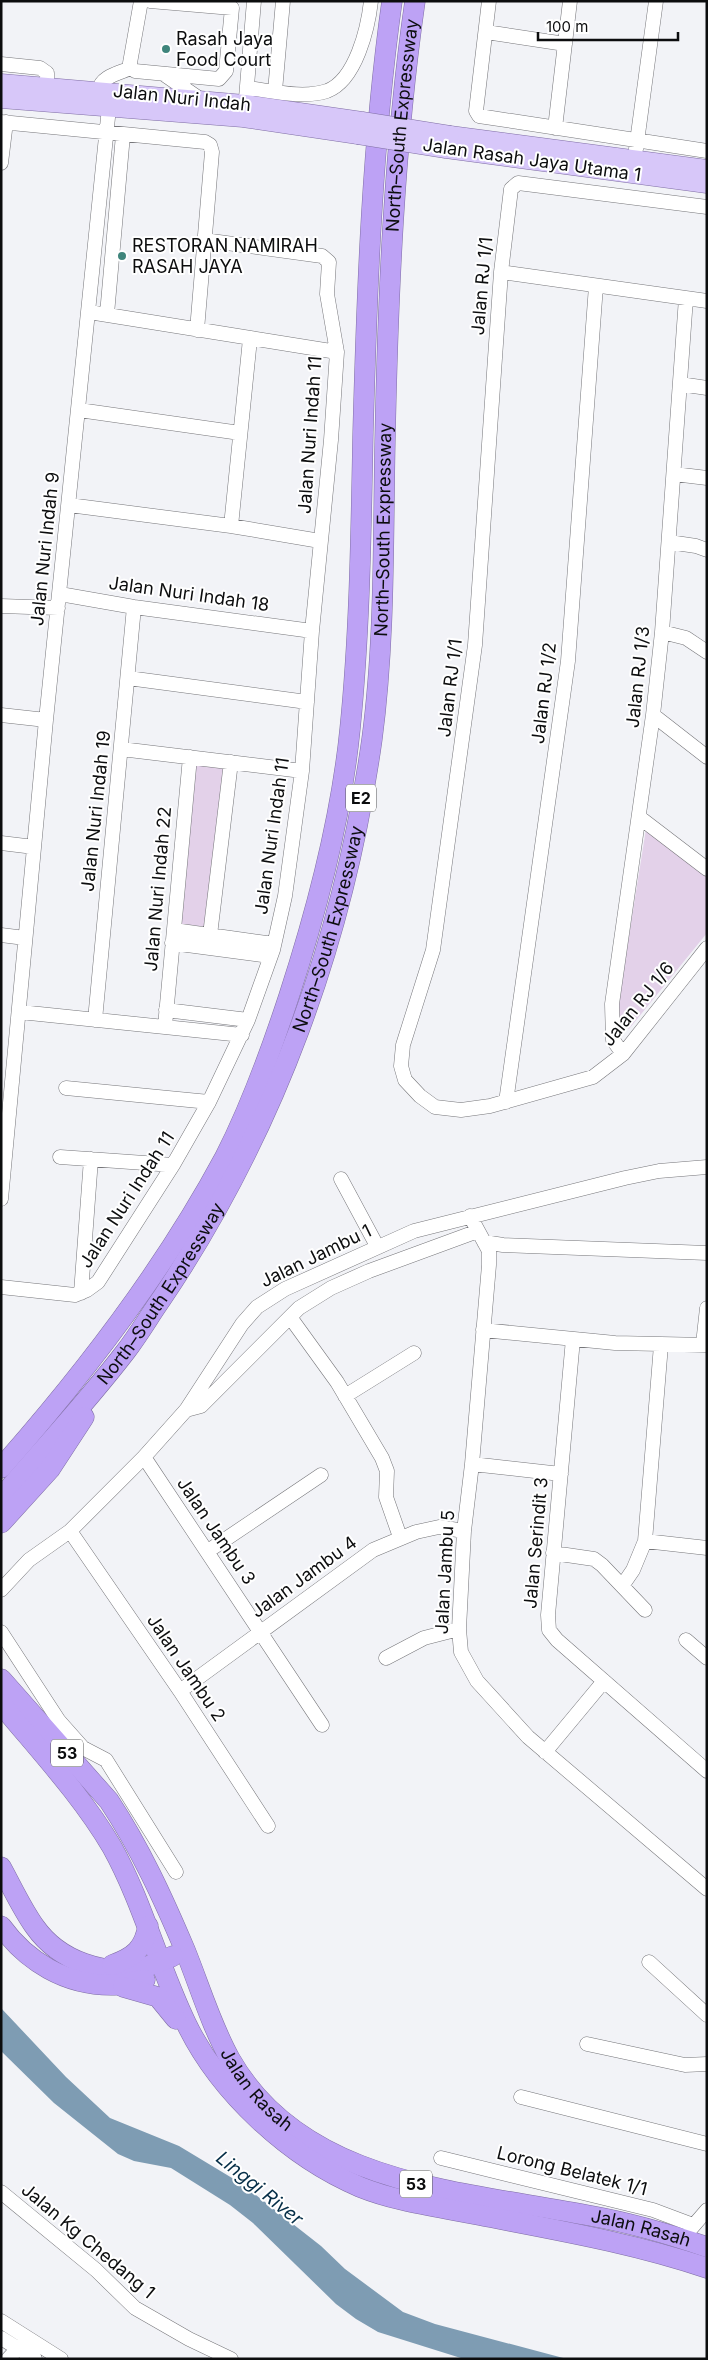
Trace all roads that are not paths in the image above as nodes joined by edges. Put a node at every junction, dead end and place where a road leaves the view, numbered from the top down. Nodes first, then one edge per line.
1 (141, 1) edge
2 (150, 1) edge
3 (254, 1) edge
4 (284, 1) edge
5 (371, 1) edge
6 (392, 1) edge
7 (415, 1) edge
8 (489, 1) edge
9 (570, 1) edge
10 (656, 1) edge
11 (233, 5) edge
12 (486, 32) junction
13 (565, 44) junction
14 (1, 64) edge
15 (131, 68) junction
16 (164, 75) junction
17 (1, 83) edge
18 (47, 86) junction
19 (275, 91) junction
20 (106, 96) junction
21 (246, 96) junction
22 (1, 99) edge
23 (200, 99) junction
24 (4, 122) edge
25 (360, 128) junction
26 (555, 128) junction
27 (107, 133) junction
28 (123, 134) junction
29 (637, 141) junction
30 (448, 142) junction
31 (707, 151) edge
32 (634, 160) junction
33 (1, 163) edge
34 (707, 169) edge
35 (707, 184) edge
36 (707, 207) edge
37 (204, 240) junction
38 (502, 272) junction
39 (596, 286) junction
40 (686, 298) junction
41 (707, 301) edge
42 (89, 312) junction
43 (107, 314) junction
44 (197, 330) junction
45 (250, 339) junction
46 (336, 352) junction
47 (680, 384) junction
48 (707, 388) edge
49 (80, 410) junction
50 (240, 433) junction
51 (674, 474) junction
52 (707, 478) edge
53 (69, 505) junction
54 (232, 526) junction
55 (320, 541) junction
56 (669, 542) junction
57 (707, 550) edge
58 (59, 601) junction
59 (1, 606) edge
60 (134, 607) junction
61 (312, 631) junction
62 (662, 632) junction
63 (707, 652) edge
64 (128, 678) junction
65 (307, 702) junction
66 (653, 714) junction
67 (1, 715) edge
68 (46, 720) junction
69 (121, 749) junction
70 (190, 757) junction
71 (707, 757) edge
72 (231, 762) junction
73 (302, 770) junction
74 (639, 817) junction
75 (1, 843) edge
76 (34, 847) junction
77 (707, 870) edge
78 (1, 935) edge
79 (210, 935) junction
80 (173, 936) junction
81 (25, 938) junction
82 (707, 948) edge
83 (272, 950) junction
84 (166, 1010) junction
85 (20, 1012) junction
86 (95, 1020) junction
87 (248, 1020) junction
88 (164, 1026) junction
89 (242, 1035) junction
90 (623, 1054) junction
91 (66, 1088) dead end
92 (209, 1102) junction
93 (506, 1102) junction
94 (60, 1157) dead end
95 (92, 1159) junction
96 (173, 1165) junction
97 (707, 1167) edge
98 (341, 1179) dead end
99 (1, 1199) edge
100 (470, 1216) junction
101 (481, 1236) junction
102 (377, 1246) junction
103 (707, 1253) edge
104 (1, 1287) edge
105 (81, 1293) junction
106 (707, 1308) edge
107 (290, 1318) junction
108 (483, 1330) junction
109 (573, 1339) junction
110 (662, 1345) junction
111 (705, 1345) edge
112 (127, 1350) junction
113 (414, 1353) dead end
114 (346, 1396) junction
115 (186, 1410) junction
116 (25, 1441) junction
117 (144, 1457) junction
118 (1, 1464) edge
119 (472, 1464) junction
120 (1, 1468) edge
121 (562, 1474) junction
122 (321, 1475) dead end
123 (1, 1498) edge
124 (1, 1523) edge
125 (70, 1531) junction
126 (464, 1531) junction
127 (400, 1538) junction
128 (645, 1541) junction
129 (707, 1548) edge
130 (208, 1552) junction
131 (554, 1553) junction
132 (622, 1586) junction
133 (1, 1590) edge
134 (645, 1610) dead end
135 (459, 1629) junction
136 (1, 1632) edge
137 (261, 1632) junction
138 (686, 1640) dead end
139 (386, 1658) dead end
140 (707, 1658) edge
141 (1, 1679) edge
142 (604, 1681) junction
143 (180, 1691) junction
144 (1, 1704) edge
145 (322, 1725) dead end
146 (545, 1752) junction
147 (707, 1770) edge
148 (268, 1826) dead end
149 (1, 1867) edge
150 (176, 1872) dead end
151 (707, 1889) edge
152 (1, 1926) edge
153 (148, 1926) junction
154 (188, 1958) junction
155 (649, 1962) dead end
156 (163, 1967) junction
157 (101, 1968) junction
158 (112, 1985) junction
159 (707, 2015) edge
160 (587, 2044) dead end
161 (707, 2064) edge
162 (226, 2084) junction
163 (521, 2097) dead end
164 (707, 2144) edge
165 (441, 2158) dead end
166 (1, 2192) edge
167 (707, 2210) edge
168 (688, 2232) junction
169 (707, 2247) edge
170 (676, 2258) junction
171 (707, 2268) edge
172 (1, 2321) edge
173 (1, 2338) edge
174 (28, 2338) junction
175 (18, 2348) junction
176 (8, 2359) edge
177 (35, 2359) edge
178 (61, 2359) edge
179 (231, 2359) edge

1 - 15 street
2 - 11 street
3 - 21 street
4 - 19 street
5 - 19 street
6 - 116 highway, North–South Expressway / E2
7 - 112 highway, North–South Expressway / E2
8 - 12 street
9 - 13 street
10 - 29 street
11 - 16 street
12 - 13 street
12 - 26 street
13 - 26 street
14 - 18 street
15 - 16 street
15 - 20 street
16 - 23 street
17 - 18 main road, Jalan Nuri Indah
18 - 20 main road, Jalan Nuri Indah
19 - 21 street
20 - 22 main road, Jalan Nuri Indah
20 - 23 main road, Jalan Nuri Indah
20 - 25 main road, Jalan Nuri Indah
20 - 27 street, Jalan Nuri Indah 9
21 - 23 main road, Jalan Nuri Indah
21 - 25 main road, Jalan Nuri Indah
24 - 27 street
24 - 33 street
25 - 30 main road, Jalan Rasah Jaya Utama 1, bridge
26 - 29 street
27 - 28 street
27 - 42 street, Jalan Nuri Indah 9
28 - 37 street
28 - 43 street
29 - 31 street
29 - 32 street
30 - 32 main road, Jalan Rasah Jaya Utama 1
30 - 35 main road, Jalan Rasah Jaya Utama 1
32 - 34 main road, Jalan Rasah Jaya Utama 1
36 - 38 street, Jalan RJ 1/1
37 - 44 street
37 - 46 street, Jalan Nuri Indah 11
38 - 39 street
38 - 93 street, Jalan RJ 1/1
39 - 40 street
39 - 93 street, Jalan RJ 1/2
40 - 41 street
40 - 47 street, Jalan RJ 1/3
42 - 43 street
42 - 49 street, Jalan Nuri Indah 9
43 - 44 street
44 - 45 street
45 - 46 street
45 - 50 street
46 - 55 street, Jalan Nuri Indah 11
47 - 48 street
47 - 51 street, Jalan RJ 1/3
49 - 50 street
49 - 53 street, Jalan Nuri Indah 9
50 - 54 street
51 - 52 street
51 - 56 street, Jalan RJ 1/3
53 - 54 street
53 - 58 street, Jalan Nuri Indah 9
54 - 55 street
55 - 61 street, Jalan Nuri Indah 11
56 - 57 street
56 - 62 street, Jalan RJ 1/3
58 - 59 street, Jalan Nuri Indah 18
58 - 60 street, Jalan Nuri Indah 18
58 - 68 street, Jalan Nuri Indah 9
60 - 61 street, Jalan Nuri Indah 18
60 - 64 street, Jalan Nuri Indah 19
61 - 65 street, Jalan Nuri Indah 11
62 - 63 street
62 - 66 street, Jalan RJ 1/3
64 - 65 street
64 - 69 street, Jalan Nuri Indah 19
65 - 73 street, Jalan Nuri Indah 11
66 - 71 street
66 - 74 street, Jalan RJ 1/3
67 - 68 street
68 - 76 street, Jalan Nuri Indah 9
69 - 70 street
69 - 86 street, Jalan Nuri Indah 19
70 - 72 street
70 - 80 street, Jalan Nuri Indah 22
72 - 73 street
72 - 79 street
73 - 83 street, Jalan Nuri Indah 11
74 - 77 street
74 - 90 street, Jalan RJ 1/3
75 - 76 street
76 - 81 street, Jalan Nuri Indah 9
78 - 81 street
79 - 80 street
79 - 83 street
80 - 83 street
80 - 84 street, Jalan Nuri Indah 22
81 - 85 street, Jalan Nuri Indah 9
82 - 90 street, Jalan RJ 1/6
83 - 87 street, Jalan Nuri Indah 11
84 - 87 street
84 - 88 street, Jalan Nuri Indah 22
85 - 86 street
85 - 99 street, Jalan Nuri Indah 9
86 - 88 street
87 - 89 street, Jalan Nuri Indah 11
88 - 89 street
89 - 92 street, Jalan Nuri Indah 11
90 - 93 street, Jalan RJ 1/6
91 - 92 street
92 - 96 street, Jalan Nuri Indah 11
94 - 95 street
95 - 96 street
95 - 105 street
96 - 105 street, Jalan Nuri Indah 11
97 - 100 street, Jalan Jambu 1
98 - 102 street
100 - 101 street, Jalan Jambu 5
100 - 102 street, Jalan Jambu 1
101 - 103 street
101 - 107 street
101 - 108 street, Jalan Jambu 5
102 - 115 street, Jalan Jambu 1
104 - 105 street, Jalan Nuri Indah 11
106 - 111 street
107 - 114 street
107 - 115 street
108 - 109 street
108 - 119 street, Jalan Jambu 5
109 - 110 street
109 - 121 street, Jalan Serindit 3
110 - 111 street
110 - 128 street
112 - 123 highway, North–South Expressway / E2
112 - 124 highway
113 - 114 street
114 - 127 street
115 - 117 street, Jalan Jambu 1
116 - 118 highway
116 - 120 highway, North–South Expressway / E2
117 - 125 street, Jalan Jambu 1
117 - 130 street, Jalan Jambu 3
119 - 121 street
119 - 126 street, Jalan Jambu 5
121 - 131 street, Jalan Serindit 3
122 - 130 street
125 - 133 street, Jalan Jambu 1
125 - 143 street, Jalan Jambu 2
126 - 127 street, Jalan Jambu 4
126 - 135 street, Jalan Jambu 5
127 - 137 street, Jalan Jambu 4
128 - 129 street
128 - 132 street
130 - 137 street, Jalan Jambu 3
131 - 132 street
131 - 142 street, Jalan Serindit 3
132 - 134 street
135 - 139 street
135 - 146 street, Jalan Jambu 5
136 - 150 street
137 - 143 street, Jalan Jambu 4
137 - 145 street, Jalan Jambu 3
138 - 140 street
141 - 154 highway, Jalan Rasah / 53
142 - 146 street
142 - 147 street, Jalan Serindit 3
143 - 148 street, Jalan Jambu 2
144 - 153 highway, Jalan Rasah / 53
146 - 151 street, Jalan Jambu 5
149 - 157 highway
152 - 158 highway
153 - 156 highway, Jalan Rasah / 53
153 - 157 highway
154 - 156 highway
154 - 168 highway, Jalan Rasah / 53
155 - 159 street
156 - 157 highway
156 - 158 highway
156 - 162 highway, Jalan Rasah / 53
158 - 162 highway
160 - 161 street
162 - 170 highway, Jalan Rasah / 53
163 - 164 street
165 - 168 street, Lorong Belatek 1/1
166 - 179 street, Jalan Kg Chedang 1
167 - 168 street
168 - 169 highway, Jalan Rasah / 53
168 - 170 highway
170 - 171 highway, Jalan Rasah / 53
172 - 174 street
173 - 175 street
174 - 175 street
174 - 178 street
175 - 176 street
175 - 177 street

